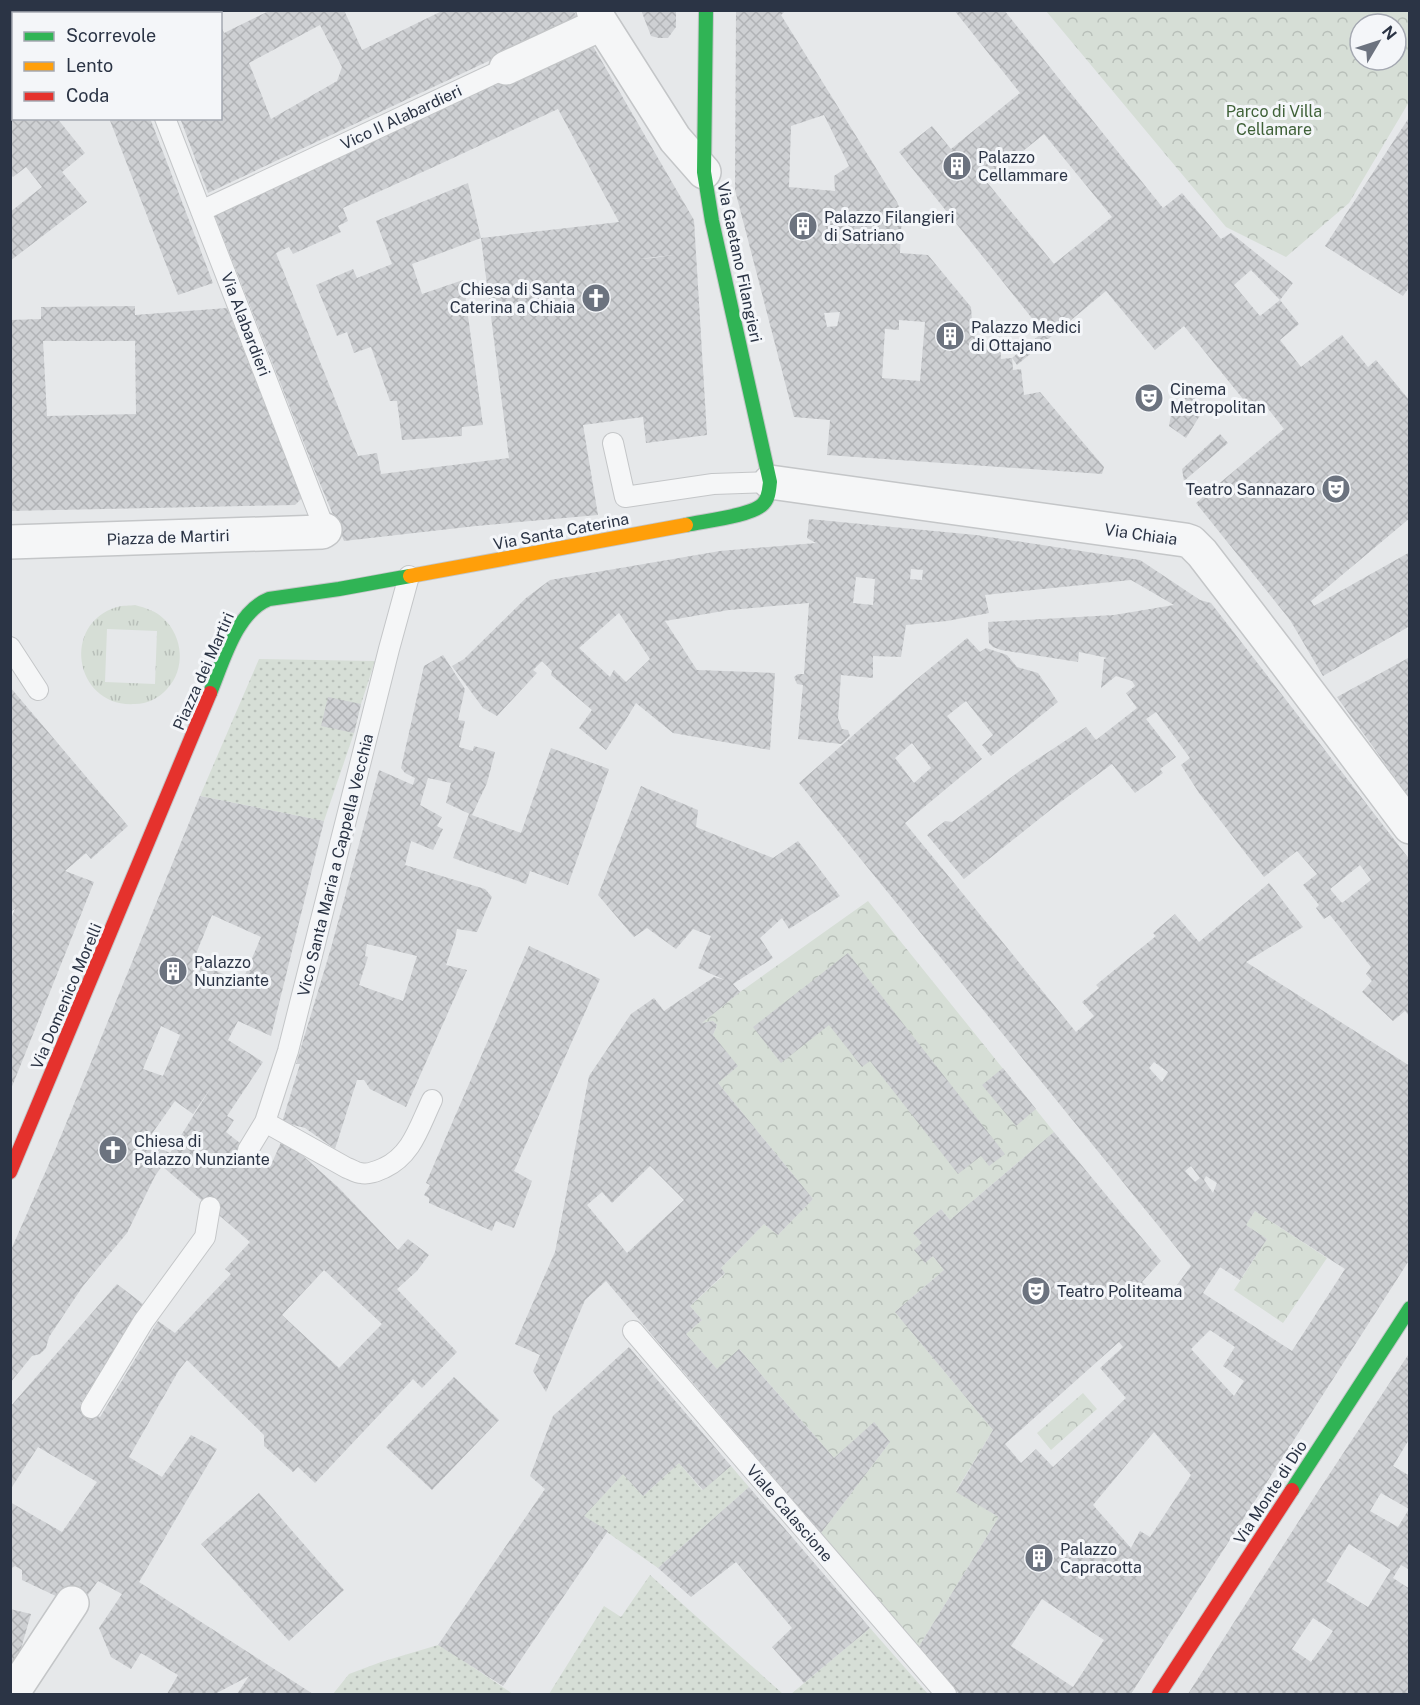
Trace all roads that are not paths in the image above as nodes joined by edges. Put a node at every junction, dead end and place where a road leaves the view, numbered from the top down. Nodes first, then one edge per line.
1 (706, 10) edge
2 (597, 17) edge
3 (506, 68) joint
4 (166, 120) edge
5 (704, 172) junction
6 (201, 211) junction
7 (613, 443) dead end
8 (770, 482) junction
9 (325, 530) joint
10 (10, 542) edge
11 (410, 576) junction
12 (339, 589) joint
13 (10, 647) edge
14 (38, 690) dead end
15 (1410, 826) edge
16 (152, 833) joint
17 (432, 1100) dead end
18 (265, 1122) junction
19 (248, 1150) dead end
20 (10, 1172) edge
21 (210, 1207) dead end
22 (1410, 1308) edge
23 (633, 1330) dead end
24 (91, 1408) dead end
25 (72, 1603) dead end
26 (12, 1695) edge
27 (946, 1695) edge
28 (1159, 1695) edge

1 - 5 street, Via Gaetano Filangieri
2 - 3 street, Vico II Alabardieri
2 - 5 street
3 - 6 lane, Vico II Alabardieri
4 - 6 lane, Via Alabardieri
5 - 8 street, Via Gaetano Filangieri
6 - 9 lane, Via Alabardieri
7 - 8 lane
8 - 11 street, Via Santa Caterina
8 - 15 street, Via Chiaia
9 - 10 street, Piazza de Martiri
11 - 12 street, Via Santa Caterina
11 - 18 lane, Vico Santa Maria a Cappella Vecchia
12 - 16 street, Piazza dei Martiri
13 - 14 lane
16 - 20 street, Via Domenico Morelli
17 - 18 lane
18 - 19 lane, Vico Santa Maria a Cappella Vecchia
21 - 24 lane
22 - 28 street, Via Monte di Dio
23 - 27 lane, Viale Calascione
25 - 26 street

